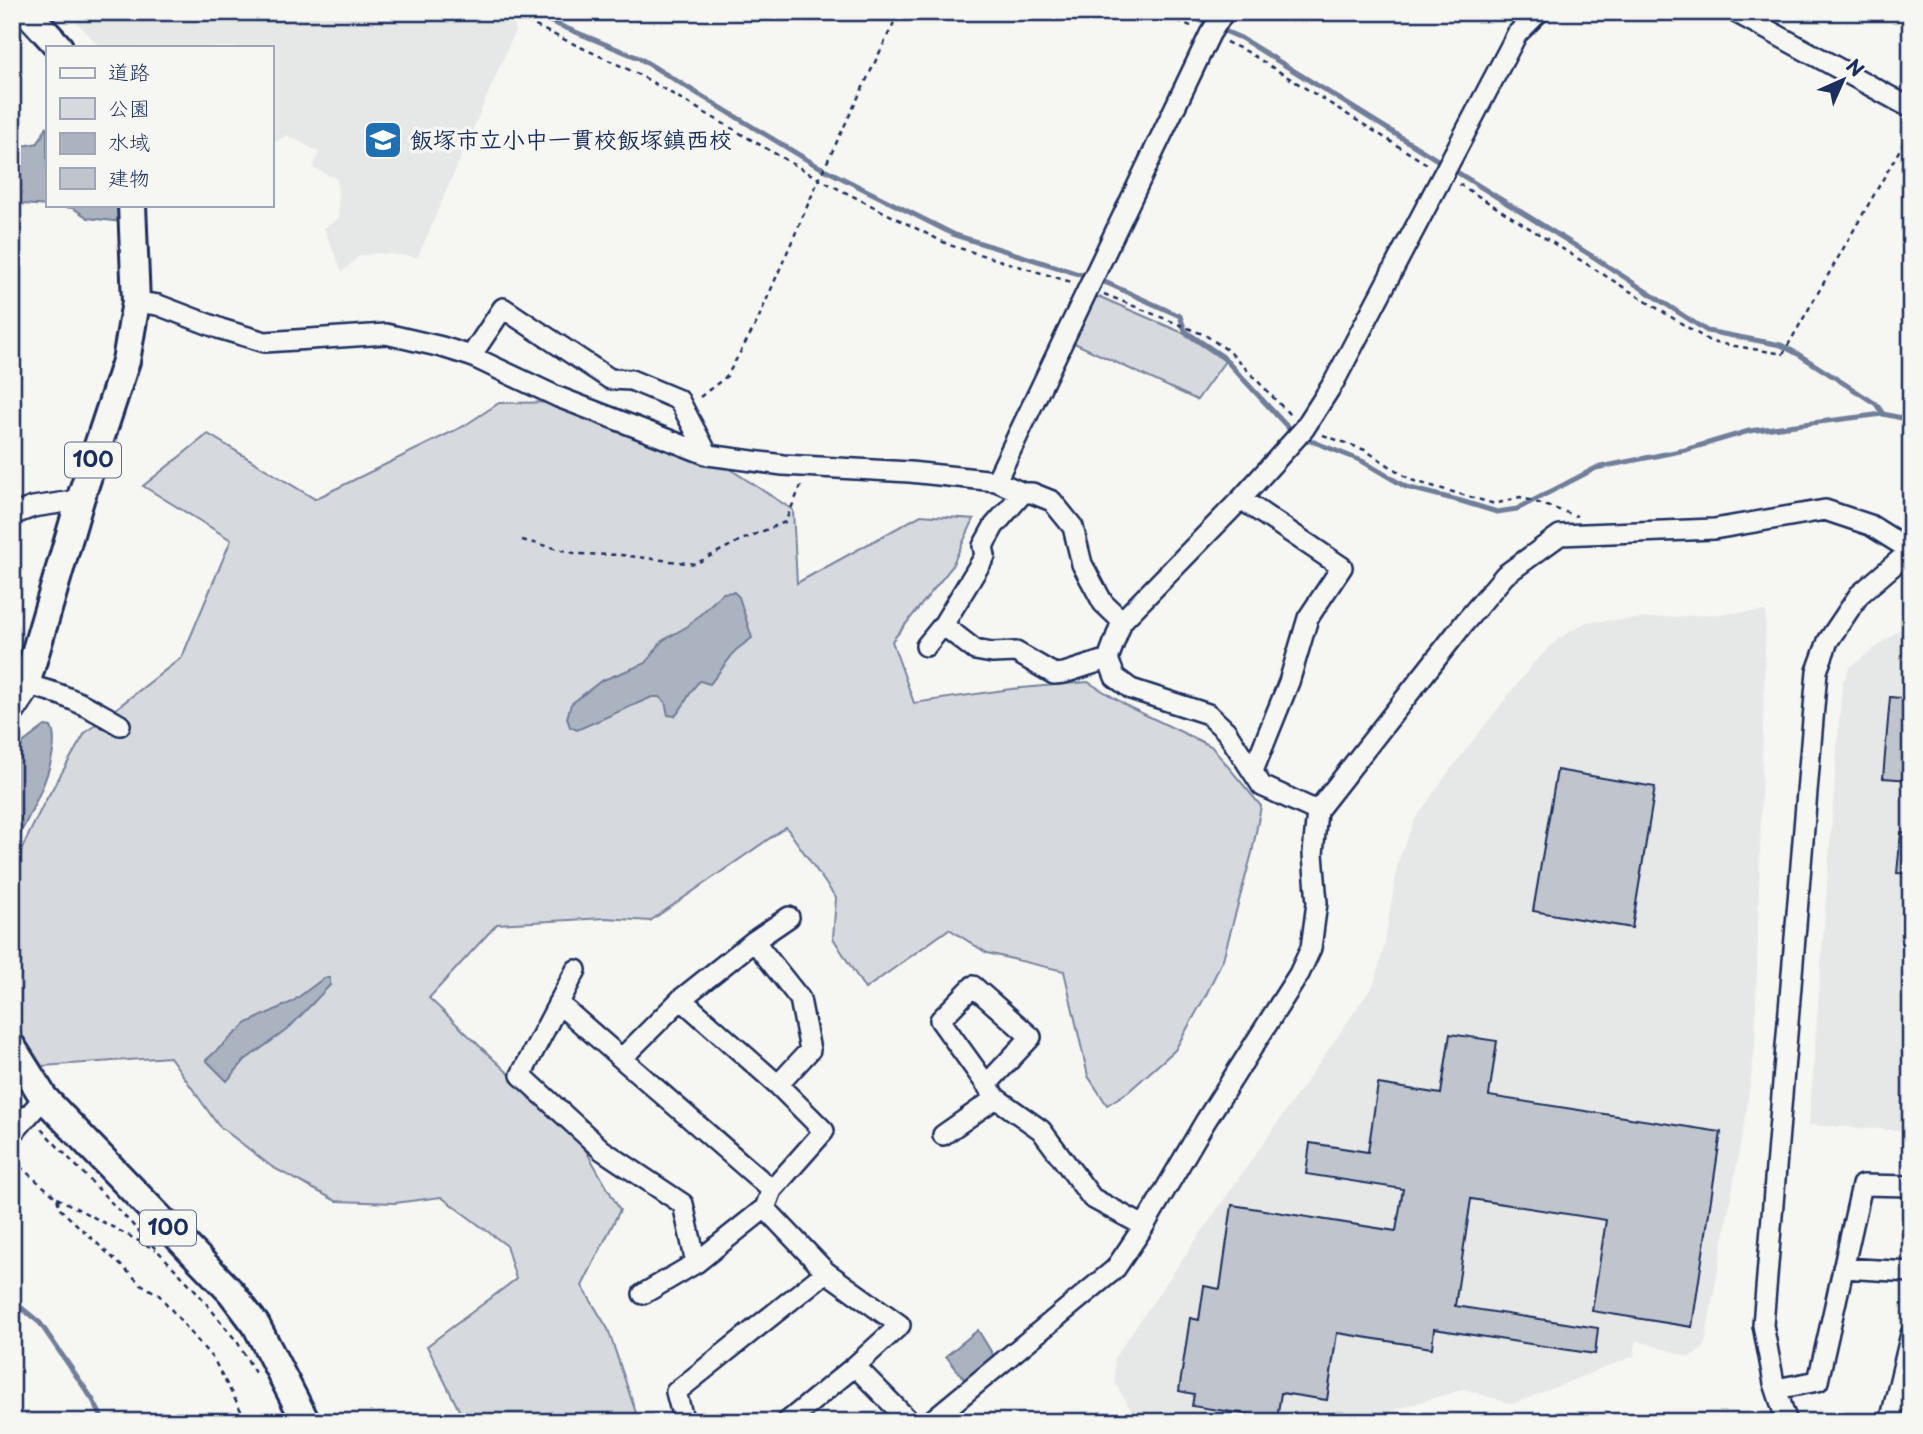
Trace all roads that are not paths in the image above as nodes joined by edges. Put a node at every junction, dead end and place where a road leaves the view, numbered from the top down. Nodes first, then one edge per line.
1 (27, 12) edge
2 (1224, 12) edge
3 (1539, 12) edge
4 (1735, 12) edge
5 (58, 46) edge
6 (1911, 108) edge
7 (132, 206) edge
8 (136, 302) junction
9 (471, 356) junction
10 (708, 455) junction
11 (996, 481) junction
12 (1023, 493) junction
13 (1241, 499) junction
14 (80, 500) junction
15 (12, 515) edge
16 (1911, 550) edge
17 (1122, 621) junction
18 (943, 625) junction
19 (926, 646) dead end
20 (1108, 659) junction
21 (25, 685) junction
22 (12, 709) edge
23 (120, 725) dead end
24 (1253, 771) junction
25 (1317, 811) junction
26 (789, 917) dead end
27 (754, 942) junction
28 (576, 970) dead end
29 (681, 999) junction
30 (558, 1003) junction
31 (12, 1047) edge
32 (622, 1058) junction
33 (778, 1085) junction
34 (991, 1091) junction
35 (35, 1107) junction
36 (12, 1134) edge
37 (943, 1135) dead end
38 (1911, 1186) edge
39 (769, 1199) junction
40 (1144, 1226) junction
41 (696, 1263) junction
42 (1843, 1268) junction
43 (826, 1272) junction
44 (1911, 1272) edge
45 (643, 1294) dead end
46 (1911, 1334) edge
47 (855, 1366) junction
48 (1776, 1389) junction
49 (306, 1422) edge
50 (684, 1422) edge
51 (787, 1422) edge
52 (910, 1422) edge
53 (930, 1422) edge
54 (1787, 1422) edge
55 (1890, 1422) edge

1 - 5 main road
2 - 11 street
3 - 13 street
4 - 6 street
7 - 8 main road, 100
8 - 9 street
8 - 14 main road, 100
9 - 10 street
9 - 10 street
10 - 11 street
11 - 12 street
12 - 17 street
12 - 18 street
13 - 17 street
13 - 24 street
14 - 15 street
14 - 21 main road, 100
16 - 25 street
16 - 48 street
17 - 20 street
18 - 19 street
18 - 20 street
20 - 24 street
21 - 22 main road, 100
21 - 23 street
24 - 25 street
25 - 40 street
26 - 27 street
27 - 29 street
27 - 33 street
28 - 30 street
29 - 32 street
29 - 33 street
30 - 32 street
30 - 41 street
31 - 35 main road, 100
32 - 39 street
33 - 39 street
34 - 34 street
34 - 37 street
34 - 40 street
35 - 36 street
35 - 49 main road, 100
38 - 42 street
39 - 41 street
39 - 43 street
40 - 53 street
41 - 45 street
42 - 44 street
42 - 48 street
43 - 47 street
43 - 50 street
46 - 55 street
47 - 51 street
47 - 52 street
48 - 54 street

